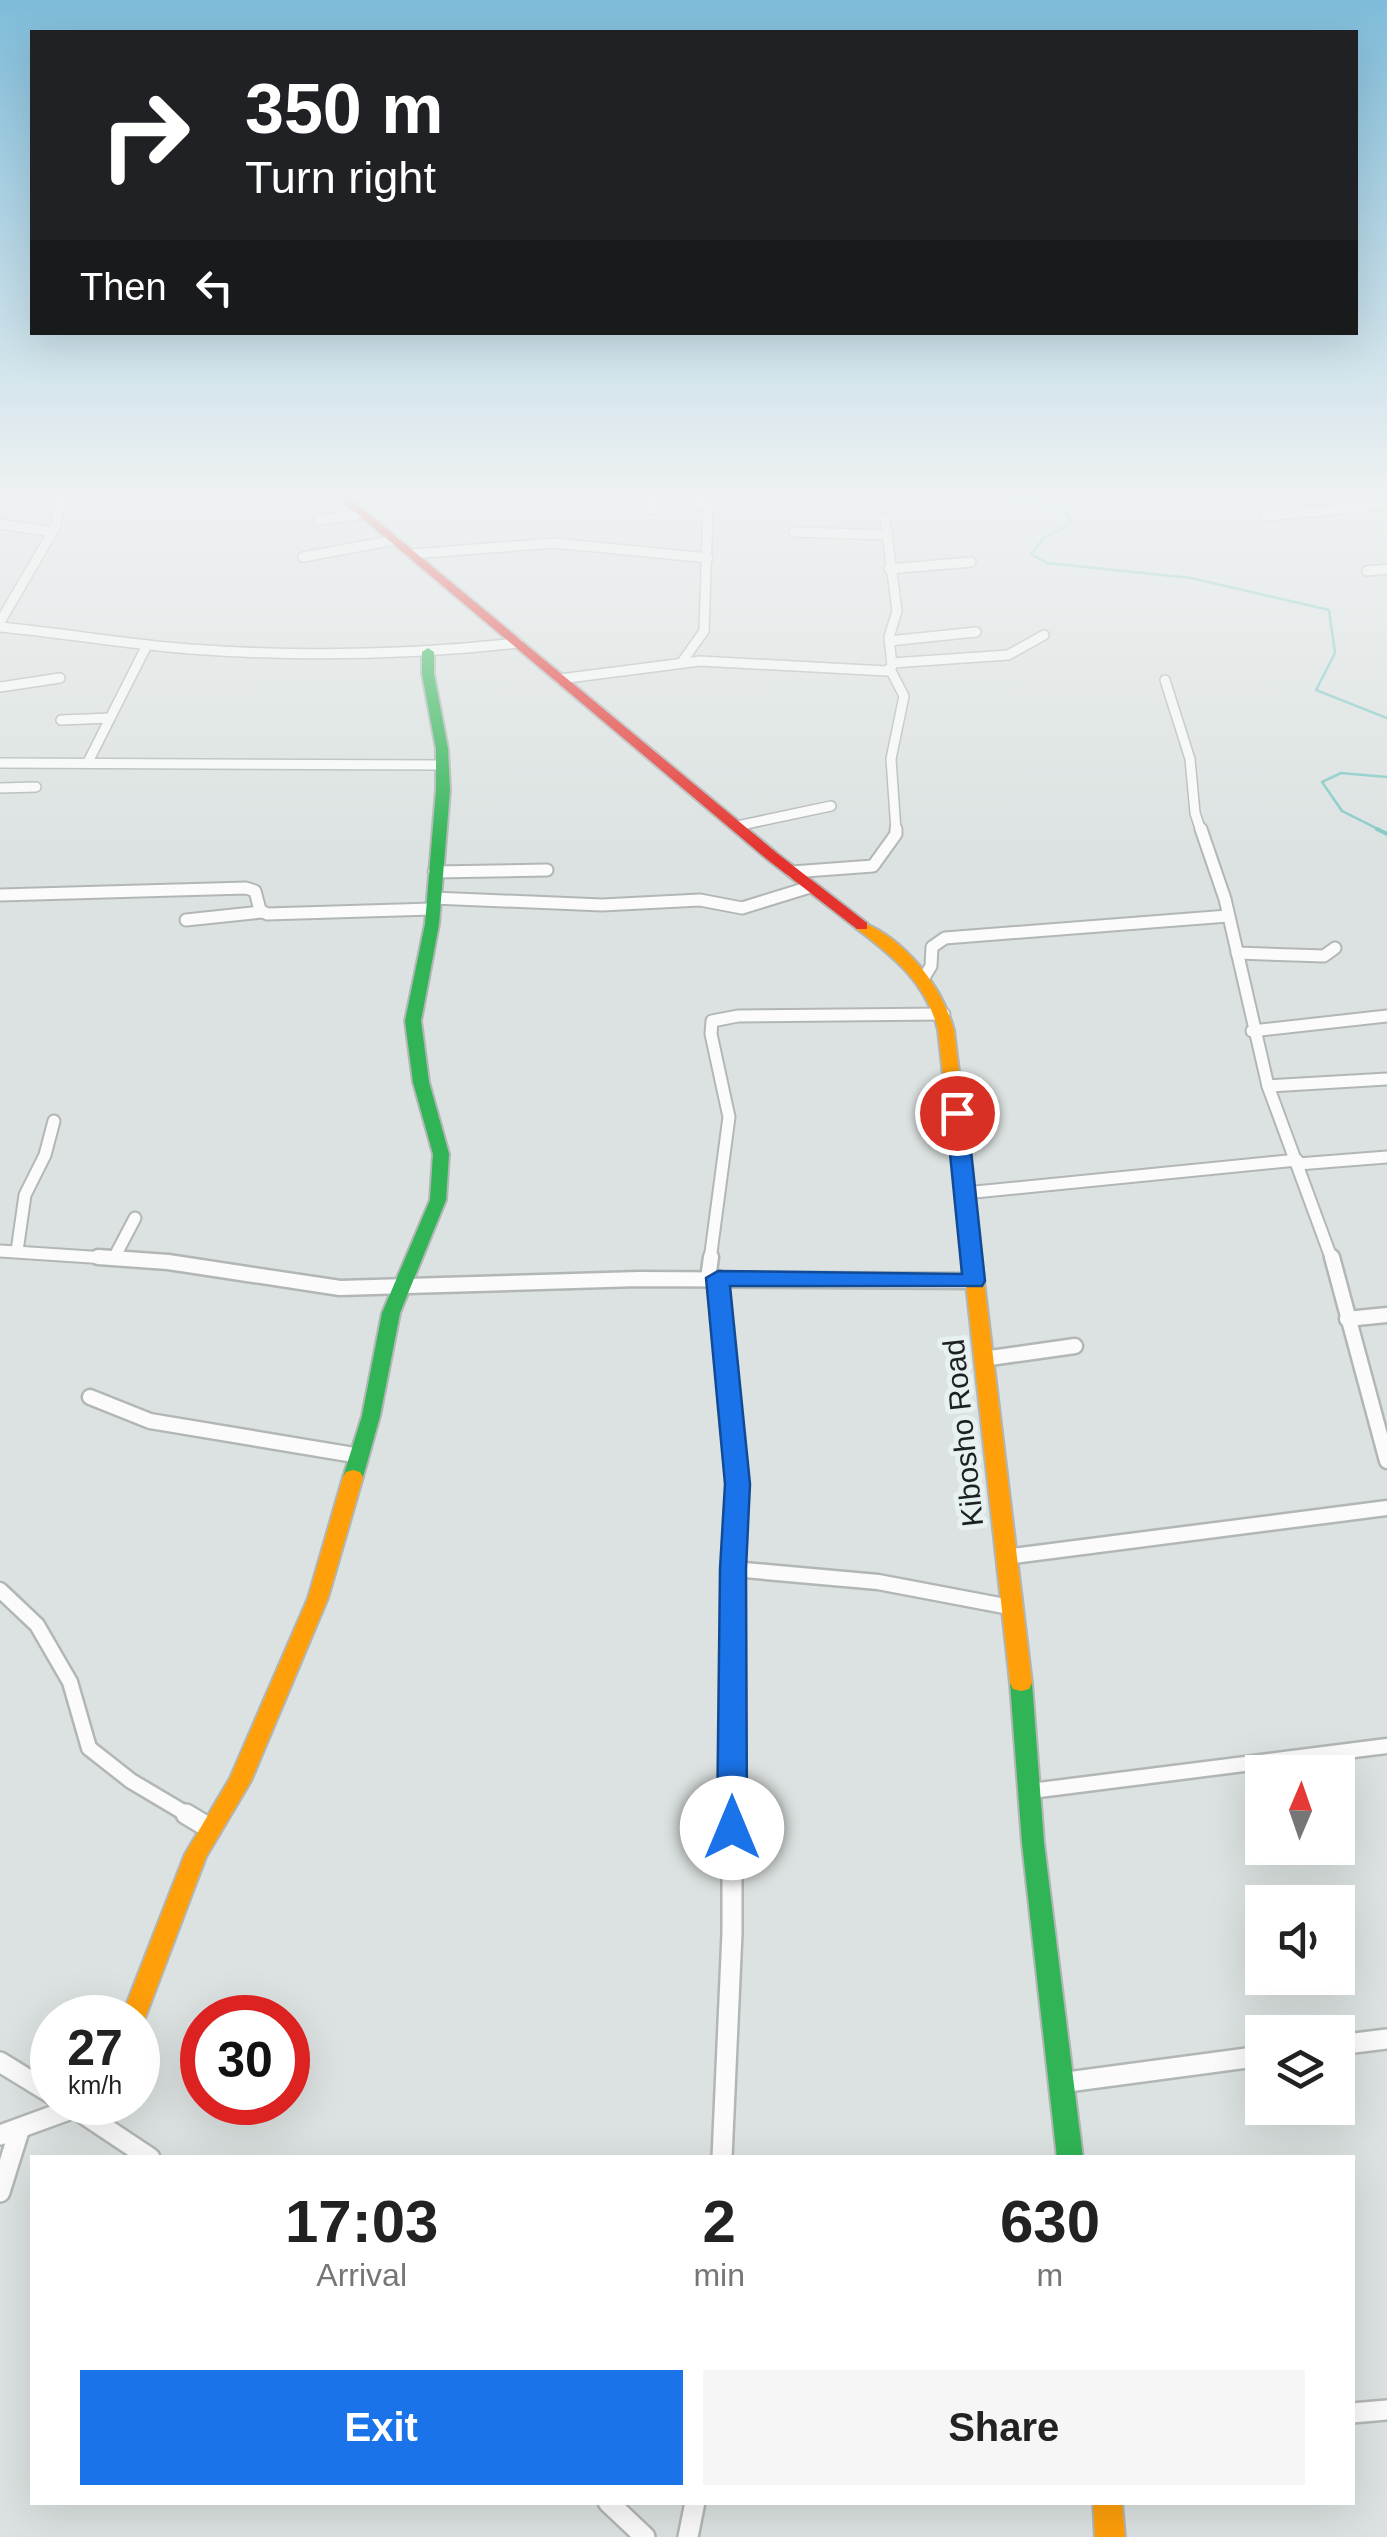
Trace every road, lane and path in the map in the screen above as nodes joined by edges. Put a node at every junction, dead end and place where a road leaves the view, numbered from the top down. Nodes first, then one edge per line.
1 (488, 618) edge
2 (705, 618) edge
3 (895, 618) edge
4 (2, 626) edge
5 (976, 632) dead end
6 (1044, 635) dead end
7 (0, 639) edge
8 (889, 640) junction
9 (518, 644) junction
10 (147, 645) junction
11 (428, 652) junction
12 (682, 662) junction
13 (891, 666) junction
14 (60, 678) dead end
15 (560, 679) junction
16 (1166, 680) dead end
17 (0, 686) edge
18 (110, 718) junction
19 (61, 720) dead end
20 (0, 762) edge
21 (88, 762) junction
22 (442, 765) junction
23 (36, 787) dead end
24 (0, 788) edge
25 (831, 806) dead end
26 (737, 826) junction
27 (547, 870) dead end
28 (434, 872) junction
29 (792, 872) junction
30 (810, 886) junction
31 (0, 895) edge
32 (432, 904) junction
33 (262, 912) junction
34 (1228, 916) junction
35 (186, 920) dead end
36 (1335, 948) dead end
37 (1237, 953) junction
38 (925, 976) junction
39 (944, 1014) junction
40 (1387, 1016) edge
41 (1252, 1031) junction
42 (1387, 1079) edge
43 (1268, 1086) junction
44 (54, 1121) dead end
45 (1387, 1158) edge
46 (1297, 1162) junction
47 (965, 1193) junction
48 (135, 1218) dead end
49 (0, 1250) edge
50 (16, 1251) junction
51 (114, 1258) junction
52 (713, 1278) junction
53 (974, 1281) junction
54 (399, 1288) junction
55 (1387, 1314) edge
56 (1347, 1319) junction
57 (1076, 1346) dead end
58 (984, 1359) junction
59 (90, 1397) dead end
60 (360, 1456) junction
61 (1386, 1458) edge
62 (1387, 1508) edge
63 (1005, 1557) junction
64 (733, 1569) junction
65 (0, 1590) edge
66 (1015, 1608) junction
67 (1387, 1746) edge
68 (1030, 1792) junction
69 (210, 1829) junction
70 (142, 1995) edge
71 (1387, 2039) edge
72 (1355, 2043) edge
73 (1245, 2058) edge
74 (0, 2062) edge
75 (30, 2080) edge
76 (1060, 2082) junction
77 (105, 2125) edge
78 (9, 2133) edge
79 (146, 2155) edge
80 (722, 2155) edge
81 (1070, 2155) edge
82 (0, 2192) edge
83 (1387, 2410) edge
84 (1355, 2413) edge
85 (611, 2505) edge
86 (693, 2505) edge
87 (1107, 2505) edge
88 (645, 2537) edge
89 (688, 2537) edge
90 (1110, 2537) edge

1 - 9 street, Kibosho Road
2 - 12 street
3 - 8 street
4 - 7 street
4 - 10 street
5 - 8 street
6 - 13 street
8 - 13 street
9 - 11 street
9 - 15 street, Kibosho Road
10 - 11 street
10 - 18 street
11 - 22 street
12 - 13 street
12 - 15 street
13 - 29 street
14 - 17 street
15 - 26 street, Kibosho Road
16 - 34 street
18 - 19 street
18 - 21 street
20 - 21 street
21 - 22 street
22 - 28 street
23 - 24 street
25 - 26 street
26 - 29 street, Kibosho Road
27 - 28 street
28 - 32 street
29 - 30 street, Kibosho Road
30 - 32 street
30 - 38 street, Kibosho Road
31 - 33 street
32 - 33 street
32 - 54 street
33 - 35 street
34 - 37 street
34 - 38 street
36 - 37 street
37 - 41 street
38 - 39 street, Kibosho Road
39 - 47 street, Kibosho Road
39 - 52 street
40 - 41 street
41 - 43 street
42 - 43 street
43 - 46 street
44 - 50 street
45 - 46 street
46 - 47 street
46 - 56 street
47 - 53 street, Kibosho Road
48 - 51 street
49 - 50 street
50 - 51 street
51 - 54 street
52 - 53 street
52 - 54 street
52 - 64 street
53 - 58 street, Kibosho Road
54 - 60 street
55 - 56 street
56 - 61 street
57 - 58 street
58 - 63 street, Kibosho Road
59 - 60 street
60 - 69 street
62 - 63 street
63 - 66 street, Kibosho Road
64 - 66 street
64 - 80 street
65 - 69 street
66 - 68 street, Kibosho Road
67 - 68 street
68 - 76 street, Kibosho Road
69 - 70 street
71 - 72 street
73 - 76 street
74 - 75 street
76 - 81 street, Kibosho Road
77 - 79 street
78 - 82 street
83 - 84 street
85 - 88 street
86 - 89 street
87 - 90 street

